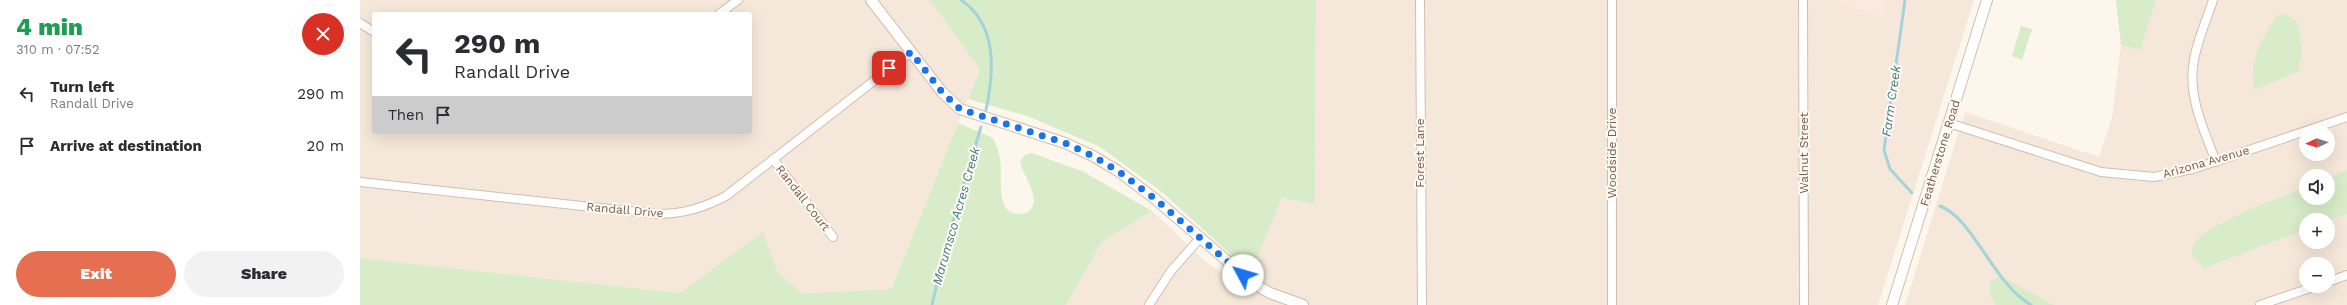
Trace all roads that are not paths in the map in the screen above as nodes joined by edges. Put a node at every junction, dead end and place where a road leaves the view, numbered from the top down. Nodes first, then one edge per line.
1 (738, 0) edge
2 (871, 0) edge
3 (1420, 0) edge
4 (1612, 0) edge
5 (1803, 0) edge
6 (1987, 0) edge
7 (2213, 0) edge
8 (722, 12) edge
9 (360, 23) edge
10 (372, 31) edge
11 (911, 52) junction
12 (2347, 117) edge
13 (1949, 123) junction
14 (773, 159) junction
15 (2216, 162) junction
16 (360, 182) edge
17 (833, 237) dead end
18 (1201, 238) junction
19 (2347, 275) edge
20 (2335, 279) edge
21 (2299, 292) edge
22 (1149, 305) edge
23 (1303, 305) edge
24 (1422, 305) edge
25 (1612, 305) edge
26 (1804, 305) edge
27 (1892, 305) edge
28 (2260, 305) edge

1 - 8 street
2 - 11 street
3 - 24 street, Forest Lane
4 - 25 street, Woodside Drive
5 - 26 street, Walnut Street
6 - 13 street, Featherstone Road
7 - 15 street
9 - 10 street
11 - 14 street, Randall Drive
11 - 18 street
12 - 15 street, Arizona Avenue
13 - 15 street, Arizona Avenue
13 - 27 street, Featherstone Road
14 - 16 street, Randall Drive
14 - 17 street, Randall Court
18 - 22 street
18 - 23 street
19 - 20 street
21 - 28 street

